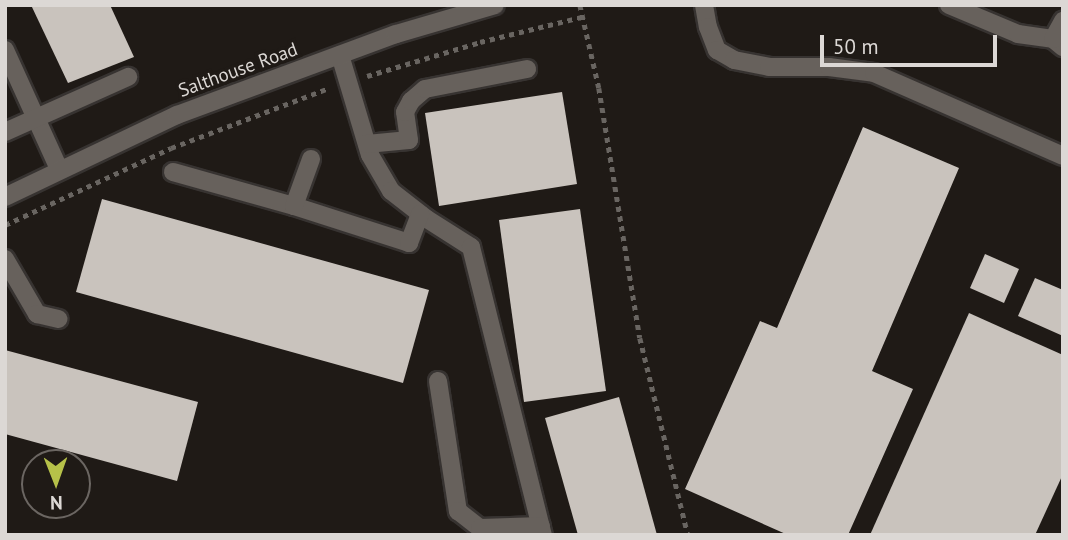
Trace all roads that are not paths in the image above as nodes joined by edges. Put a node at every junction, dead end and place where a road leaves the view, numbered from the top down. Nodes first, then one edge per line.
1 (495, 5) edge
2 (704, 5) edge
3 (949, 5) edge
4 (1063, 20) edge
5 (1058, 43) edge
6 (5, 50) edge
7 (340, 55) junction
8 (527, 69) dead end
9 (128, 77) dead end
10 (36, 117) junction
11 (5, 131) edge
12 (367, 144) junction
13 (1063, 156) edge
14 (311, 159) dead end
15 (59, 169) junction
16 (173, 172) dead end
17 (5, 197) edge
18 (295, 206) junction
19 (420, 214) junction
20 (5, 260) edge
21 (58, 319) dead end
22 (438, 381) dead end
23 (542, 531) edge

1 - 7 street, Salthouse Road
2 - 13 street
3 - 5 street
4 - 5 street
6 - 10 street
7 - 12 street
7 - 15 street, Salthouse Road
8 - 12 street
9 - 10 street
10 - 11 street
10 - 15 street
12 - 19 street
14 - 18 street
15 - 17 street, Salthouse Road
16 - 18 street
18 - 19 street
19 - 23 street
20 - 21 street
22 - 23 street

